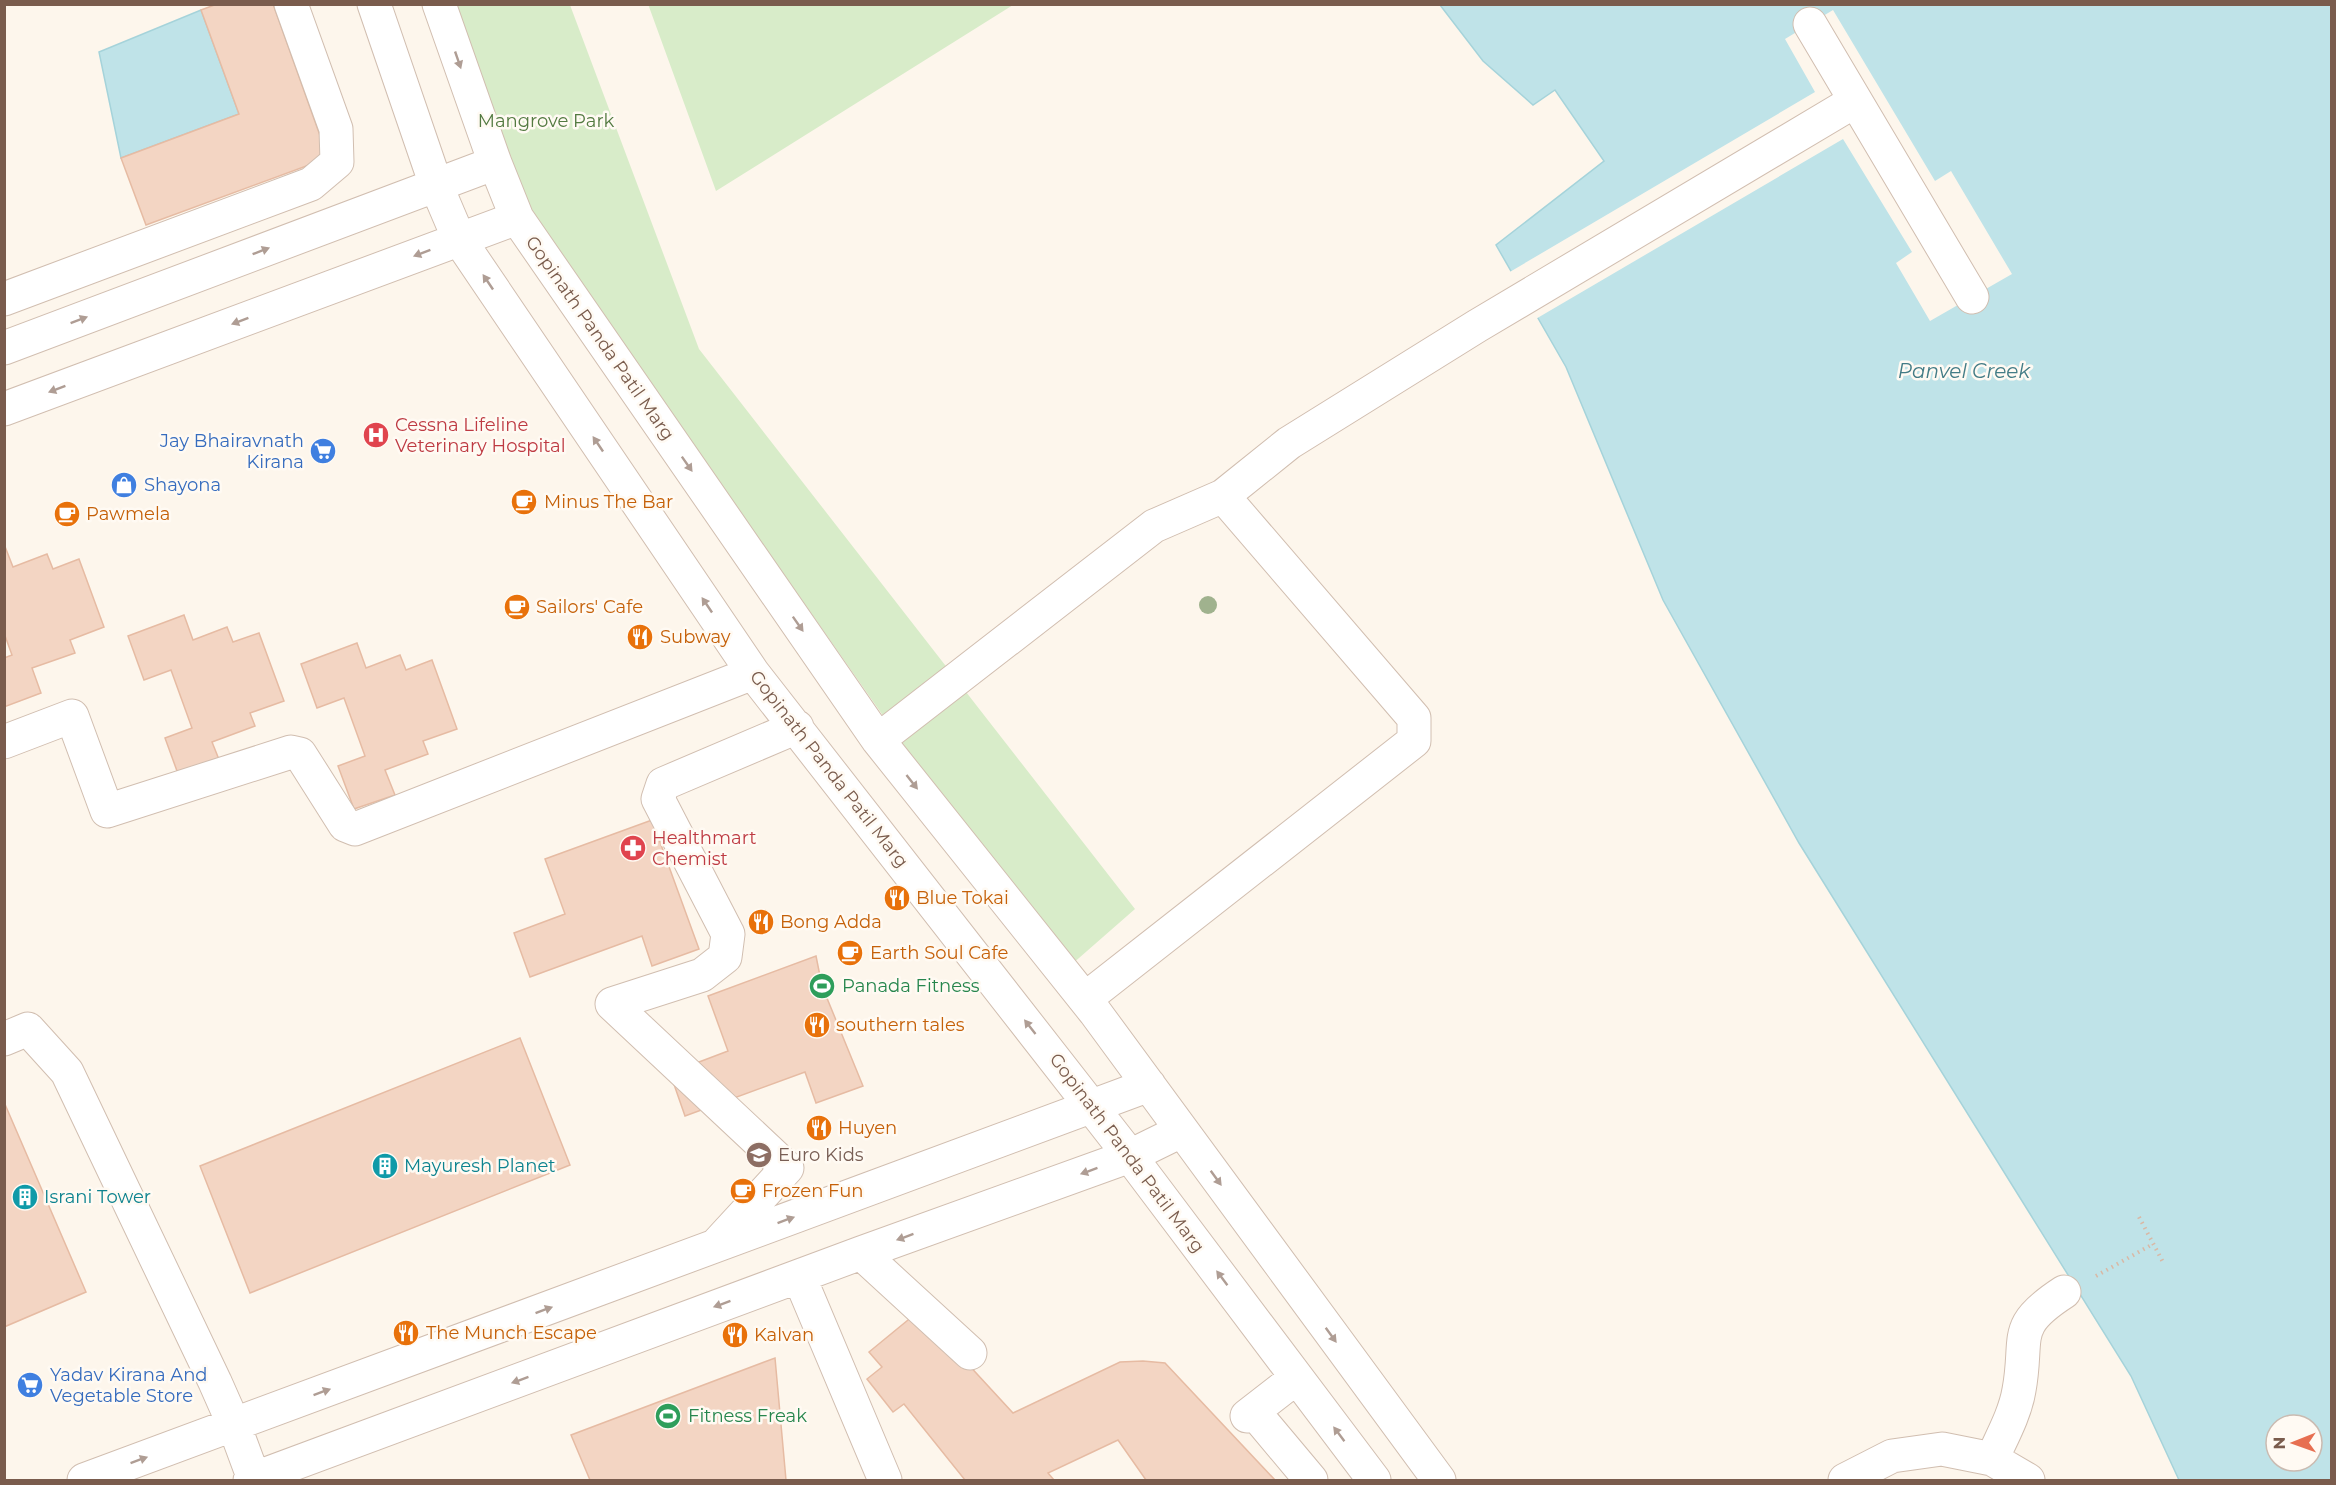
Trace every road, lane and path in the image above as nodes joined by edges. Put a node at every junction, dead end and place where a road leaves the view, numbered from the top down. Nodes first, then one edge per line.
1 (291, 4) edge
2 (374, 4) edge
3 (439, 4) edge
4 (1810, 24) dead end
5 (1855, 101) junction
6 (495, 163) junction
7 (436, 185) junction
8 (517, 218) junction
9 (459, 239) junction
10 (1972, 297) dead end
11 (8, 298) edge
12 (16, 344) edge
13 (4, 409) edge
14 (1223, 496) junction
15 (753, 673) junction
16 (796, 727) junction
17 (878, 740) junction
18 (4, 742) edge
19 (1085, 999) junction
20 (4, 1039) edge
21 (1149, 1085) junction
22 (1092, 1107) junction
23 (1181, 1131) junction
24 (1130, 1156) junction
25 (2139, 1217) dead end
26 (2153, 1244) junction
27 (715, 1247) junction
28 (861, 1252) junction
29 (2164, 1264) dead end
30 (799, 1276) junction
31 (2064, 1292) joint
32 (970, 1353) dead end
33 (1296, 1378) junction
34 (234, 1425) junction
35 (1992, 1459) junction
36 (84, 1480) edge
37 (252, 1480) edge
38 (885, 1480) edge
39 (1311, 1480) edge
40 (1374, 1480) edge
41 (1439, 1480) edge
42 (1845, 1480) edge
43 (2028, 1480) edge

1 - 11 street
2 - 7 street, Gopinath Panda Patil Marg
3 -> 6 street, Gopinath Panda Patil Marg
4 - 5 street
5 - 10 street
5 - 14 street
6 - 7 street
6 - 8 street, Gopinath Panda Patil Marg
7 - 9 street, Gopinath Panda Patil Marg
12 -> 7 street
8 - 9 street
8 -> 17 street, Gopinath Panda Patil Marg
9 -> 13 street
15 -> 9 street, Gopinath Panda Patil Marg
11 - 12 street
14 - 17 street
14 - 19 street
15 - 16 street, Gopinath Panda Patil Marg
15 - 18 street
22 -> 16 street, Gopinath Panda Patil Marg
16 - 27 street
17 -> 19 street, Gopinath Panda Patil Marg
19 - 21 street, Gopinath Panda Patil Marg
20 - 34 street
21 - 22 street
21 - 23 street, Gopinath Panda Patil Marg
22 - 24 street, Gopinath Panda Patil Marg
27 -> 22 street
23 - 24 street
23 -> 41 street, Gopinath Panda Patil Marg
24 -> 28 street
33 -> 24 street, Gopinath Panda Patil Marg
25 - 26 path
26 - 29 path
26 - 31 path
34 -> 27 street
28 - 30 street
28 - 32 street
30 -> 37 street
30 - 38 street
31 - 35 street
33 - 39 street
40 -> 33 street, Gopinath Panda Patil Marg
36 -> 34 street
34 - 37 street
35 - 42 street
35 - 43 street

